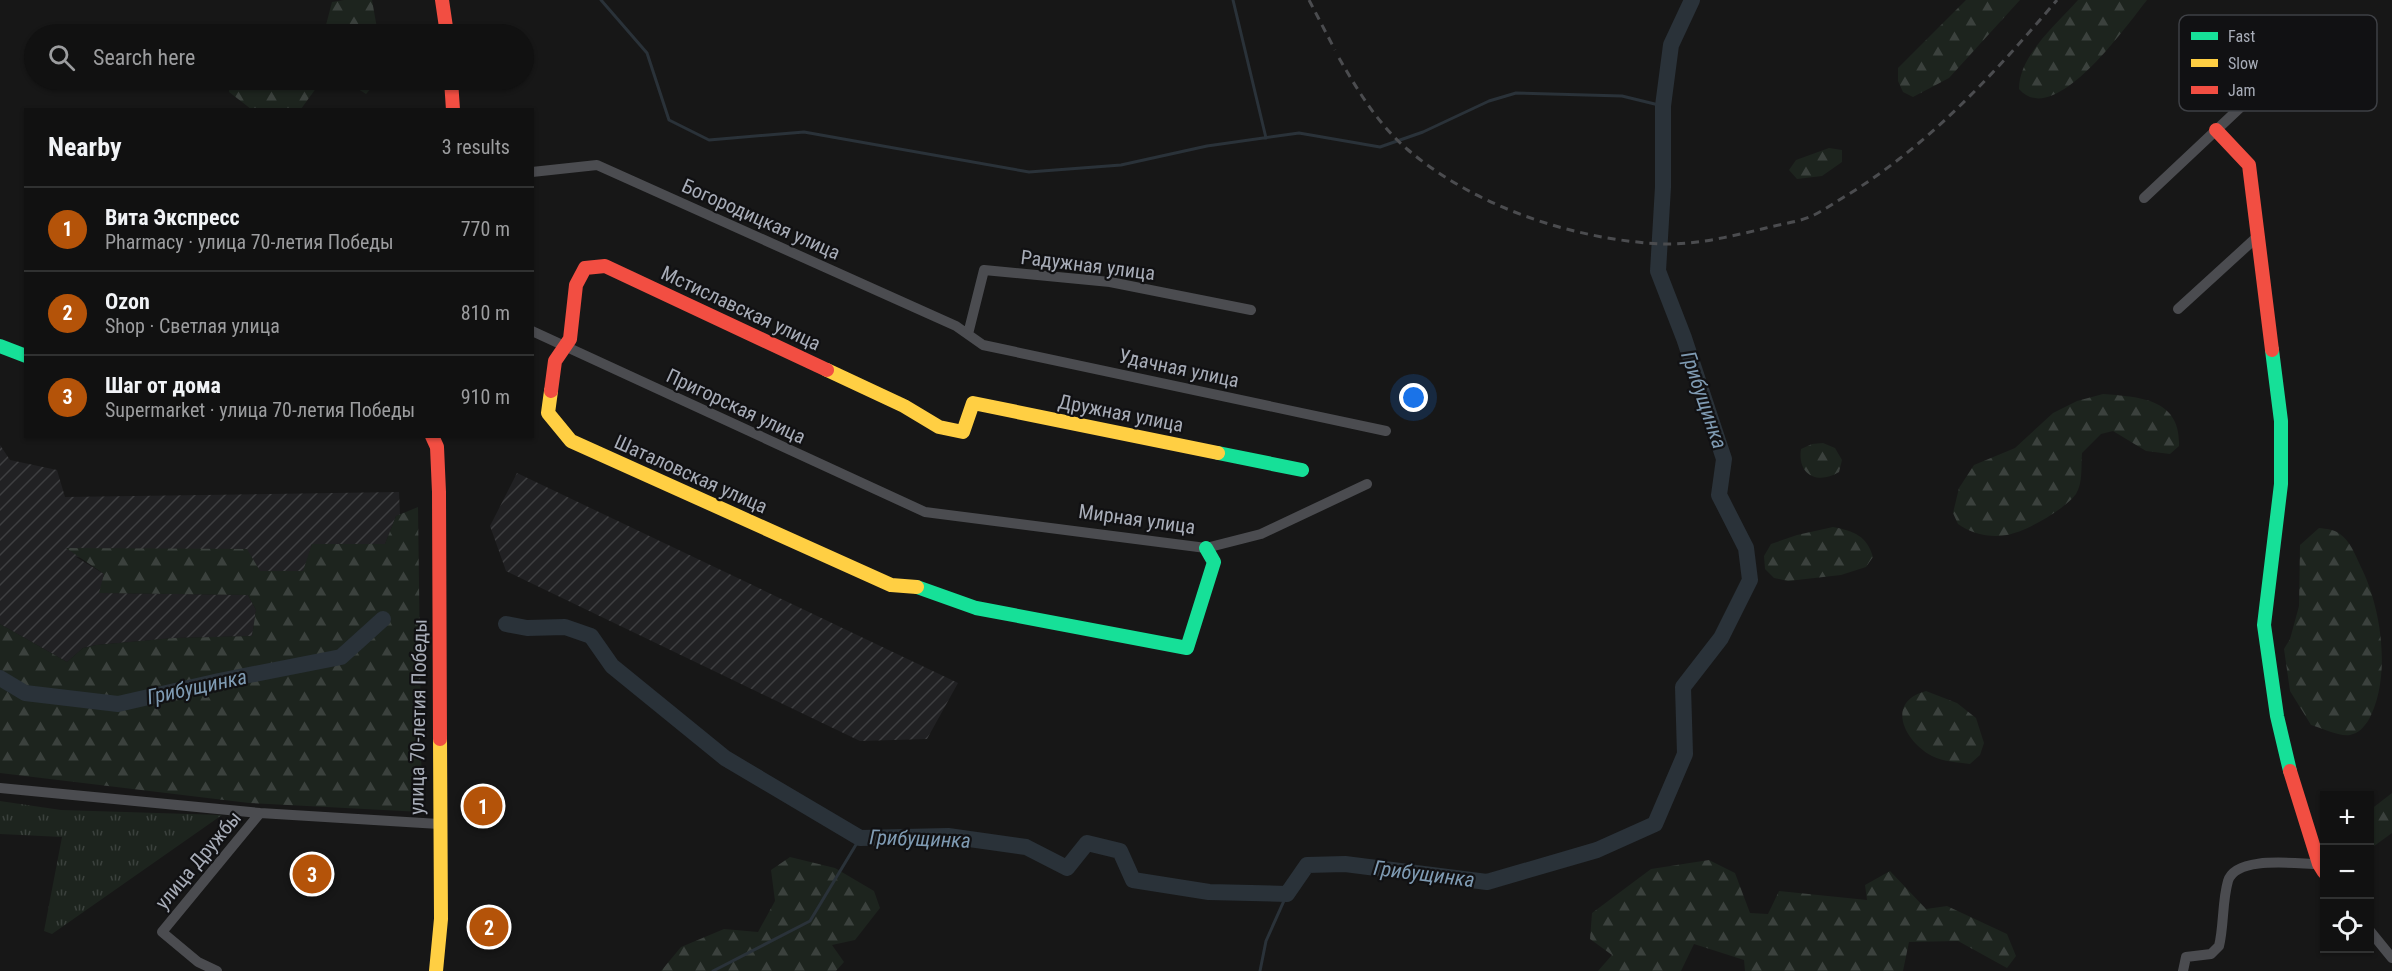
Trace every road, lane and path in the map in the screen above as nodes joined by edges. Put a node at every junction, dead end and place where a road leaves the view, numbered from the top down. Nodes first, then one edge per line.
1 (442, 0) edge
2 (446, 24) edge
3 (452, 90) edge
4 (453, 108) edge
5 (2236, 111) edge
6 (2216, 130) junction
7 (534, 172) edge
8 (2144, 198) dead end
9 (2258, 236) junction
10 (2178, 309) dead end
11 (1251, 310) dead end
12 (534, 332) edge
13 (968, 334) junction
14 (0, 346) edge
15 (563, 346) junction
16 (24, 355) edge
17 (1386, 431) dead end
18 (952, 433) joint
19 (433, 438) edge
20 (1302, 470) dead end
21 (1367, 484) dead end
22 (925, 512) joint
23 (1206, 548) junction
24 (0, 788) edge
25 (260, 813) junction
26 (439, 824) junction
27 (2320, 862) edge
28 (2320, 868) edge
29 (2374, 936) edge
30 (2392, 958) edge
31 (217, 971) edge
32 (436, 971) edge
33 (2183, 971) edge

1 - 2 street
3 - 4 street
5 - 6 street
6 - 8 street
6 - 9 street
7 - 13 street, Богородицкая улица
9 - 10 street
9 - 27 street
11 - 13 street, Радужная улица
12 - 15 street, Пригорская улица
13 - 17 street, Удачная улица
14 - 16 street
15 - 18 street, Мстиславская улица
15 - 22 street, Пригорская улица
15 - 23 street, Шаталовская улица
18 - 20 street, Дружная улица
19 - 26 street, улица 70-летия Победы
21 - 23 street, Мирная улица
22 - 23 street, Мирная улица
24 - 25 street, улица 70-летия Победы
25 - 26 street, улица 70-летия Победы
25 - 31 street, улица Дружбы
26 - 32 street
28 - 33 street
29 - 30 street

